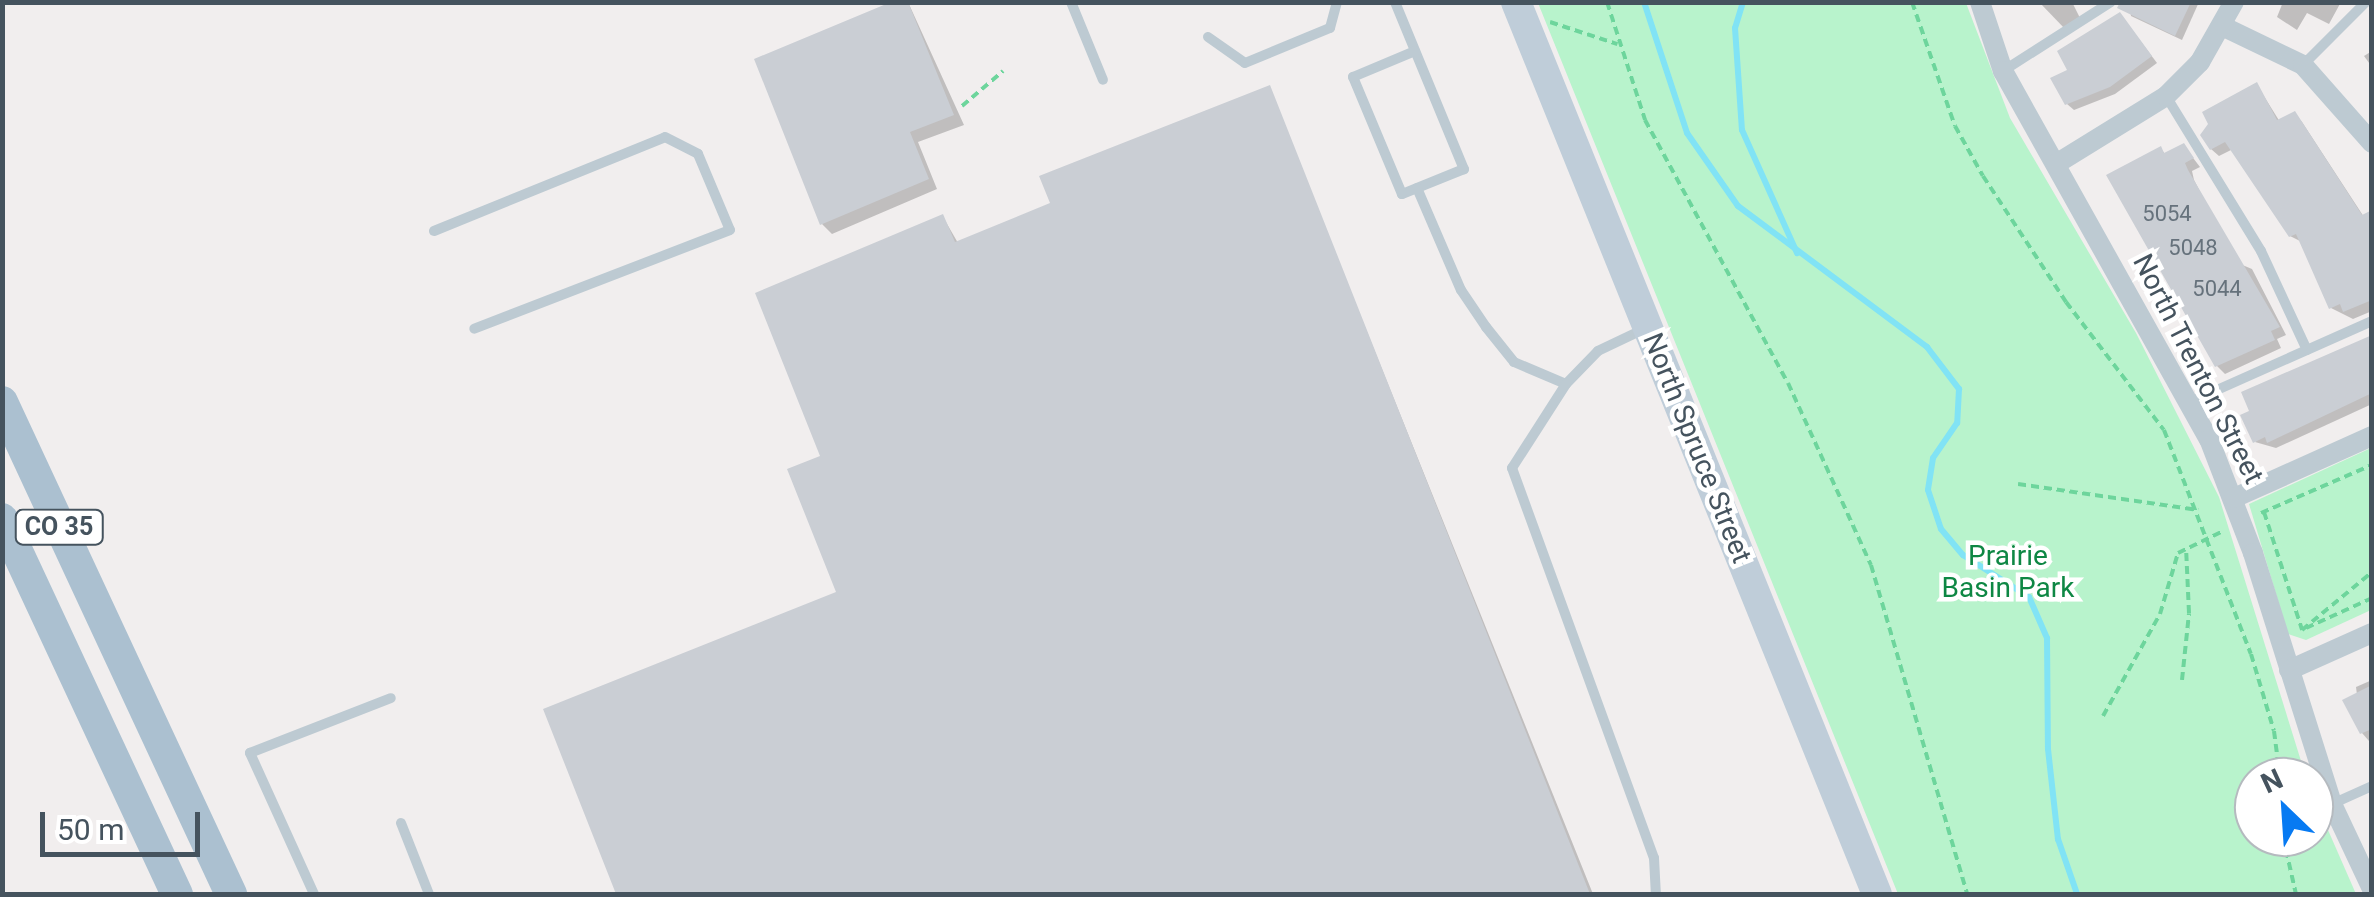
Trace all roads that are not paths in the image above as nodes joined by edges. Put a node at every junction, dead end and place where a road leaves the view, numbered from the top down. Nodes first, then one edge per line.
1 (1071, 2) edge
2 (1337, 2) edge
3 (1396, 2) edge
4 (1516, 2) edge
5 (1980, 2) edge
6 (2111, 2) edge
7 (2234, 2) edge
8 (2366, 2) edge
9 (2222, 26) junction
10 (1208, 38) dead end
11 (1415, 51) junction
12 (2303, 65) junction
13 (2003, 71) junction
14 (1103, 80) dead end
15 (2166, 96) junction
16 (2371, 143) edge
17 (2056, 164) junction
18 (1417, 188) junction
19 (434, 231) dead end
20 (2372, 321) edge
21 (1648, 327) junction
22 (474, 330) dead end
23 (2307, 350) junction
24 (1566, 384) junction
25 (2, 402) edge
26 (2190, 402) junction
27 (2372, 436) edge
28 (2234, 498) junction
29 (2, 520) edge
30 (2372, 633) edge
31 (2289, 670) junction
32 (391, 698) dead end
33 (2317, 757) edge
34 (2372, 786) edge
35 (2334, 803) edge
36 (2334, 808) edge
37 (401, 823) dead end
38 (2372, 889) edge
39 (172, 893) edge
40 (231, 894) edge
41 (314, 894) edge
42 (429, 894) edge
43 (1656, 894) edge
44 (1877, 894) edge

1 - 14 lane
2 - 10 lane
3 - 11 lane
4 - 21 street, North Spruce Street
5 - 13 street, North Trenton Street
6 - 13 lane
7 - 9 street
8 - 12 lane
9 - 12 street
9 - 15 street
11 - 18 lane
11 - 18 lane
12 - 16 street
13 - 17 street, North Trenton Street
15 - 17 street
15 - 23 lane
17 - 26 street, North Trenton Street
18 - 24 lane
19 - 22 lane
20 - 23 lane
21 - 24 lane
21 - 44 street, North Spruce Street
23 - 26 lane
24 - 43 lane
25 - 40 main road, CO 35
26 - 28 street, North Trenton Street
27 - 28 street
28 - 31 street, North Trenton Street
29 - 39 main road, CO 35
30 - 31 street
31 - 33 street, North Trenton Street
32 - 41 lane
34 - 35 lane
36 - 38 street, North Trenton Street
37 - 42 lane

